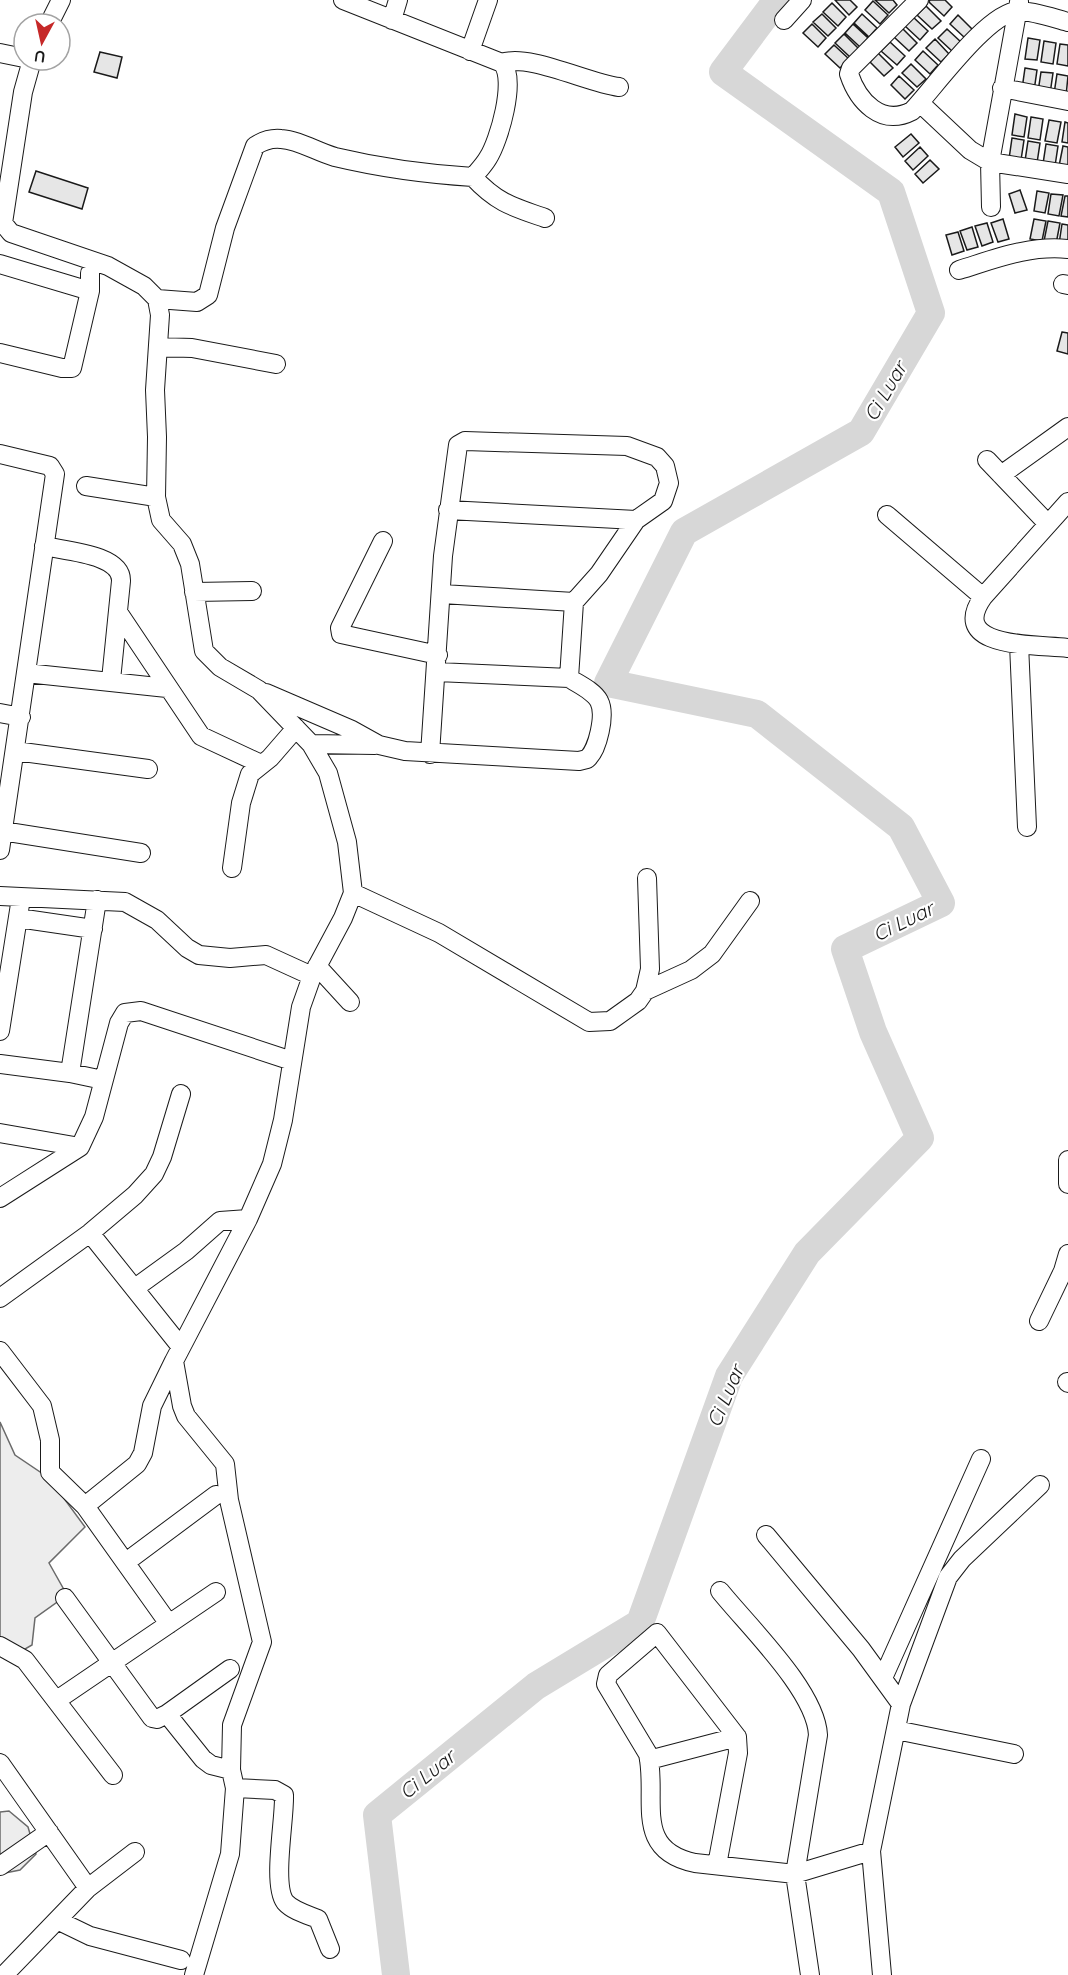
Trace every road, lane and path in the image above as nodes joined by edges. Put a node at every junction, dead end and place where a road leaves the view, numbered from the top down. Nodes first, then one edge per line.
1 (344, 0) edge
2 (398, 0) edge
3 (488, 0) edge
4 (801, 0) edge
5 (919, 0) edge
6 (1018, 6) edge
7 (392, 20) junction
8 (784, 20) dead end
9 (1068, 22) edge
10 (470, 51) junction
11 (502, 63) junction
12 (29, 72) edge
13 (619, 87) dead end
14 (1002, 88) junction
15 (1068, 101) edge
16 (920, 103) junction
17 (990, 162) junction
18 (5, 164) edge
19 (1068, 174) edge
20 (473, 177) junction
21 (991, 207) dead end
22 (545, 218) dead end
23 (1068, 249) edge
24 (0, 264) edge
25 (959, 270) dead end
26 (157, 299) junction
27 (158, 347) junction
28 (0, 353) edge
29 (276, 364) dead end
30 (1068, 427) edge
31 (0, 454) edge
32 (987, 460) dead end
33 (1001, 475) junction
34 (86, 486) dead end
35 (156, 497) junction
36 (1068, 502) edge
37 (448, 510) junction
38 (887, 515) dead end
39 (636, 520) junction
40 (1047, 523) junction
41 (383, 541) dead end
42 (44, 546) junction
43 (252, 591) dead end
44 (194, 592) junction
45 (442, 594) junction
46 (983, 597) junction
47 (574, 602) junction
48 (118, 612) junction
49 (1019, 644) junction
50 (1068, 648) edge
51 (438, 663) junction
52 (26, 673) junction
53 (569, 678) junction
54 (111, 680) junction
55 (167, 688) junction
56 (259, 690) junction
57 (0, 713) edge
58 (21, 717) junction
59 (296, 728) junction
60 (311, 744) junction
61 (380, 745) junction
62 (15, 751) junction
63 (430, 754) junction
64 (261, 764) junction
65 (148, 770) dead end
66 (1026, 827) dead end
67 (2, 831) junction
68 (0, 850) edge
69 (141, 853) dead end
70 (232, 868) dead end
71 (647, 878) dead end
72 (353, 893) junction
73 (0, 896) edge
74 (21, 898) junction
75 (97, 900) junction
76 (750, 901) dead end
77 (18, 918) junction
78 (93, 929) junction
79 (315, 971) junction
80 (3, 986) edge
81 (645, 991) junction
82 (350, 1002) dead end
83 (0, 1031) edge
84 (292, 1061) junction
85 (0, 1064) edge
86 (70, 1073) junction
87 (103, 1080) junction
88 (181, 1094) dead end
89 (0, 1133) edge
90 (80, 1147) junction
91 (1068, 1160) edge
92 (1068, 1184) edge
93 (0, 1198) edge
94 (248, 1219) junction
95 (90, 1233) junction
96 (1066, 1266) edge
97 (135, 1288) junction
98 (0, 1298) edge
99 (1040, 1321) dead end
100 (0, 1351) edge
101 (178, 1354) junction
102 (981, 1459) dead end
103 (1040, 1485) dead end
104 (216, 1495) dead end
105 (85, 1506) junction
106 (766, 1535) dead end
107 (126, 1562) junction
108 (216, 1592) dead end
109 (720, 1592) dead end
110 (65, 1598) dead end
111 (169, 1624) junction
112 (0, 1646) edge
113 (111, 1662) junction
114 (230, 1670) dead end
115 (883, 1678) junction
116 (57, 1700) junction
117 (901, 1704) junction
118 (167, 1714) junction
119 (896, 1730) junction
120 (737, 1737) junction
121 (1014, 1754) dead end
122 (649, 1760) junction
123 (0, 1763) edge
124 (112, 1775) dead end
125 (233, 1779) junction
126 (49, 1832) junction
127 (871, 1851) junction
128 (135, 1852) dead end
129 (717, 1865) junction
130 (0, 1866) edge
131 (795, 1874) junction
132 (88, 1888) junction
133 (59, 1921) junction
134 (330, 1949) dead end
135 (181, 1960) dead end
136 (4, 1975) edge
137 (194, 1975) edge
138 (810, 1975) edge
139 (882, 1975) edge

1 - 7 street
2 - 7 street
3 - 10 street
4 - 8 street
5 - 16 street
6 - 9 street
6 - 14 street
6 - 16 street
7 - 10 street
10 - 11 street
11 - 13 street
11 - 20 street
12 - 18 street
14 - 15 street
14 - 17 street
16 - 17 street
17 - 19 street
17 - 21 street
18 - 26 street
20 - 22 street
20 - 26 street
23 - 25 street
24 - 28 street
26 - 27 street
27 - 29 street
27 - 35 street
30 - 33 street
31 - 42 street
32 - 33 street
33 - 40 street
34 - 35 street
35 - 44 street
36 - 40 street
37 - 39 street
37 - 39 street
37 - 45 street
38 - 46 street
39 - 47 street
40 - 46 street
41 - 51 street
42 - 48 street
42 - 52 street
43 - 44 street
44 - 56 street
45 - 47 street
45 - 51 street
46 - 49 street
47 - 53 street
48 - 54 street
48 - 55 street
49 - 50 street
49 - 66 street
51 - 53 street
51 - 63 street
52 - 54 street
52 - 58 street
53 - 63 street
54 - 55 street
55 - 64 street
56 - 59 street
56 - 61 street
57 - 58 street
58 - 62 street
59 - 60 street
59 - 64 street
60 - 61 street
60 - 72 street
61 - 63 street
62 - 65 street
62 - 67 street
64 - 70 street
67 - 68 street
67 - 69 street
71 - 81 street
72 - 79 street
72 - 81 street
73 - 74 street
74 - 75 street
74 - 77 street
75 - 78 street
75 - 79 street
76 - 81 street
77 - 78 street
77 - 80 street
78 - 86 street
79 - 82 street
79 - 84 street
80 - 83 street
84 - 87 street
84 - 94 street
85 - 86 street
86 - 87 street
87 - 90 street
88 - 95 street
89 - 90 street
90 - 93 street
91 - 92 street
94 - 97 street
94 - 101 street
95 - 97 street
95 - 98 street
96 - 99 street
97 - 101 street
100 - 105 street
101 - 105 street
101 - 125 street
102 - 115 street
103 - 117 street
104 - 107 street
105 - 107 street
106 - 115 street
107 - 111 street
108 - 111 street
109 - 131 street
110 - 113 street
111 - 113 street
112 - 116 street
113 - 116 street
113 - 118 street
114 - 118 street
115 - 117 street
116 - 124 street
117 - 119 street
118 - 125 street
119 - 121 street
119 - 127 street
120 - 122 street
120 - 122 street
120 - 129 street
122 - 129 street
123 - 126 street
125 - 134 street
125 - 137 street
126 - 130 street
126 - 132 street
127 - 131 street
127 - 139 street
128 - 132 street
129 - 131 street
131 - 138 street
132 - 133 street
133 - 135 street
133 - 136 street

